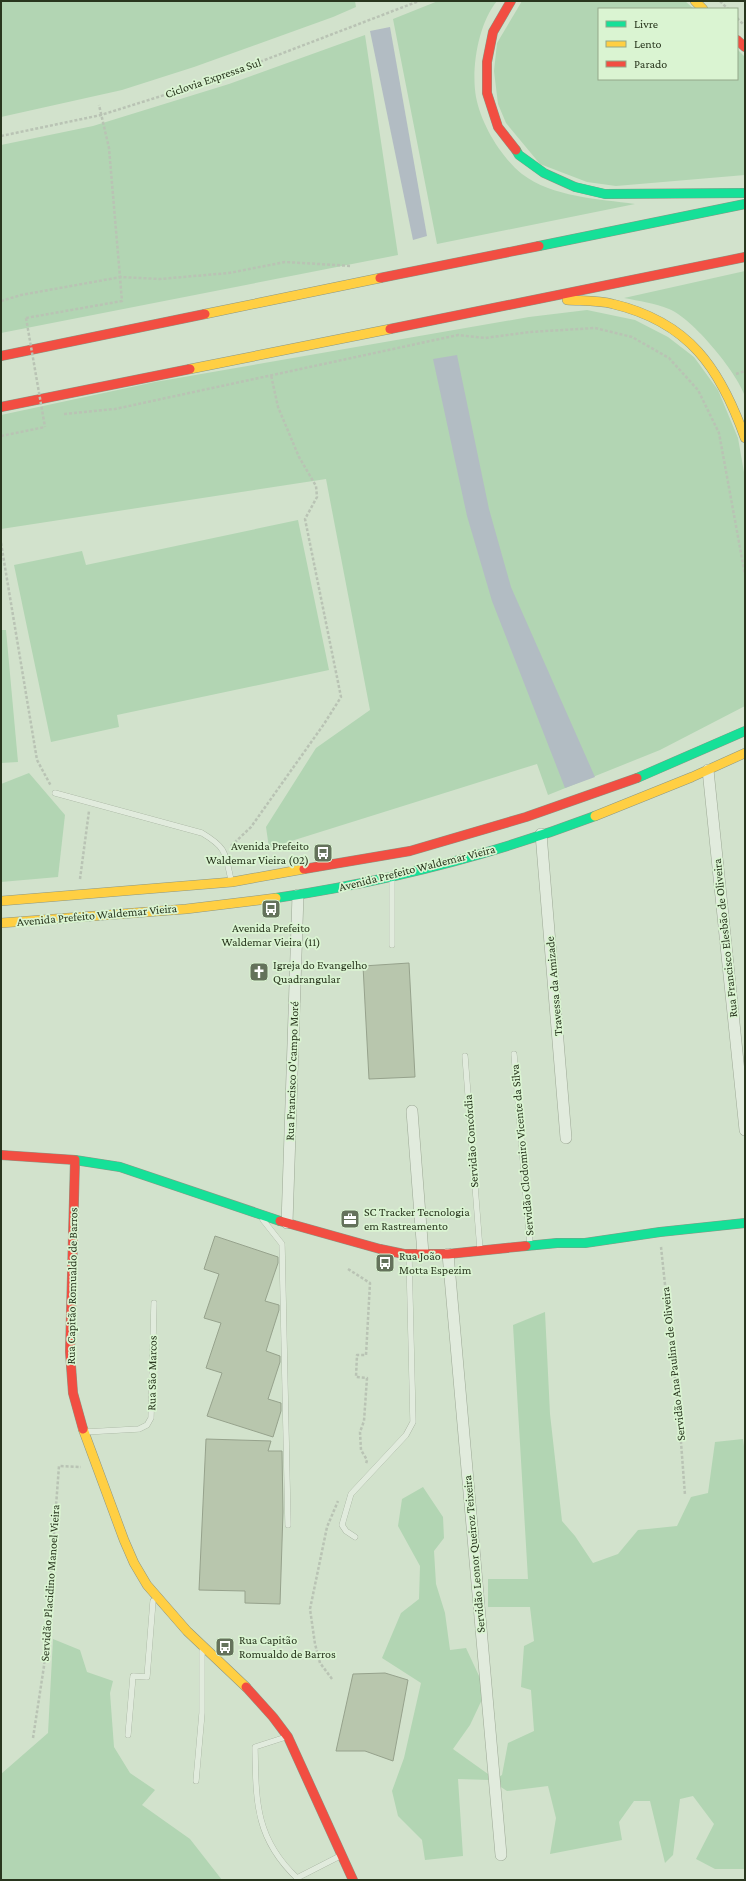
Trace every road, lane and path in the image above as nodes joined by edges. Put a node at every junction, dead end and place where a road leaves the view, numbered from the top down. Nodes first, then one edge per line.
1 (419, 1) edge
2 (510, 1) edge
3 (694, 1) edge
4 (702, 8) edge
5 (99, 105) dead end
6 (101, 115) junction
7 (1, 136) edge
8 (745, 193) edge
9 (745, 204) edge
10 (745, 257) edge
11 (353, 266) dead end
12 (121, 277) junction
13 (545, 298) junction
14 (1, 301) edge
15 (1, 356) edge
16 (271, 375) junction
17 (1, 407) edge
18 (63, 414) dead end
19 (47, 417) dead end
20 (40, 418) dead end
21 (1, 436) edge
22 (745, 438) edge
23 (1, 543) edge
24 (745, 575) edge
25 (745, 731) edge
26 (745, 753) edge
27 (708, 770) junction
28 (55, 793) joint
29 (90, 803) junction
30 (541, 834) junction
31 (225, 852) junction
32 (380, 868) junction
33 (392, 877) junction
34 (232, 882) junction
35 (78, 894) junction
36 (298, 895) junction
37 (1, 901) edge
38 (1, 923) edge
39 (392, 945) dead end
40 (514, 1054) dead end
41 (465, 1056) dead end
42 (412, 1111) dead end
43 (745, 1130) edge
44 (566, 1138) dead end
45 (1, 1155) edge
46 (75, 1160) junction
47 (258, 1213) junction
48 (288, 1223) junction
49 (745, 1223) edge
50 (660, 1232) junction
51 (530, 1246) junction
52 (480, 1251) junction
53 (409, 1254) junction
54 (423, 1254) junction
55 (448, 1254) junction
56 (348, 1269) dead end
57 (154, 1304) dead end
58 (367, 1378) dead end
59 (84, 1432) junction
60 (97, 1468) junction
61 (685, 1495) dead end
62 (288, 1525) dead end
63 (355, 1536) dead end
64 (153, 1595) junction
65 (202, 1645) junction
66 (128, 1735) dead end
67 (288, 1737) junction
68 (33, 1738) dead end
69 (196, 1780) dead end
70 (341, 1855) junction
71 (501, 1855) dead end
72 (353, 1880) edge

1 - 6 path, Ciclovia Expressa Sul
2 - 8 main road
3 - 4 main road
5 - 6 path
6 - 7 path, Ciclovia Expressa Sul
6 - 12 path
9 - 15 main road
10 - 13 main road
11 - 12 path
12 - 14 path
12 - 21 path, bridge
13 - 17 main road
13 - 22 main road
16 - 18 path
16 - 24 path
16 - 31 path
19 - 20 path
23 - 28 path
25 - 32 main road, Avenida Prefeito Waldemar Vieira
26 - 27 main road, Avenida Prefeito Waldemar Vieira
27 - 30 main road, Avenida Prefeito Waldemar Vieira
27 - 43 street, Rua Francisco Elesbão de Oliveira
28 - 29 lane
29 - 31 lane
29 - 35 path
30 - 33 main road, Avenida Prefeito Waldemar Vieira
30 - 44 street, Travessa da Amizade
31 - 34 lane
32 - 33 main road, Avenida Prefeito Waldemar Vieira
32 - 34 main road, Avenida Prefeito Waldemar Vieira
32 - 36 main road, Avenida Prefeito Waldemar Vieira
33 - 39 lane
34 - 35 main road, Avenida Prefeito Waldemar Vieira
35 - 37 main road, Avenida Prefeito Waldemar Vieira
36 - 38 main road, Avenida Prefeito Waldemar Vieira
36 - 48 street, Rua Francisco O'campo Moré
40 - 51 lane, Servidão Clodomiro Vicente da Silva
41 - 52 lane, Servidão Concórdia
42 - 54 street
45 - 46 main road
46 - 47 main road
46 - 59 main road, Rua Capitão Romualdo de Barros
47 - 48 main road
47 - 62 lane
48 - 53 main road
49 - 50 main road
50 - 51 main road
50 - 61 path, Servidão Ana Paulina de Oliveira
51 - 52 main road
52 - 55 main road
53 - 54 main road
53 - 63 lane
54 - 55 main road
55 - 71 street, Servidão Leonor Queiroz Teixeira
56 - 58 path
57 - 59 lane, Rua São Marcos
59 - 60 main road, Rua Capitão Romualdo de Barros
60 - 64 main road, Rua Capitão Romualdo de Barros
60 - 68 path, Servidão Placidino Manoel Vieira
64 - 65 main road, Rua Capitão Romualdo de Barros
64 - 66 lane
65 - 67 main road, Rua Capitão Romualdo de Barros
65 - 69 lane
67 - 70 main road, Rua Capitão Romualdo de Barros
67 - 70 lane
70 - 72 main road, Rua Capitão Romualdo de Barros

